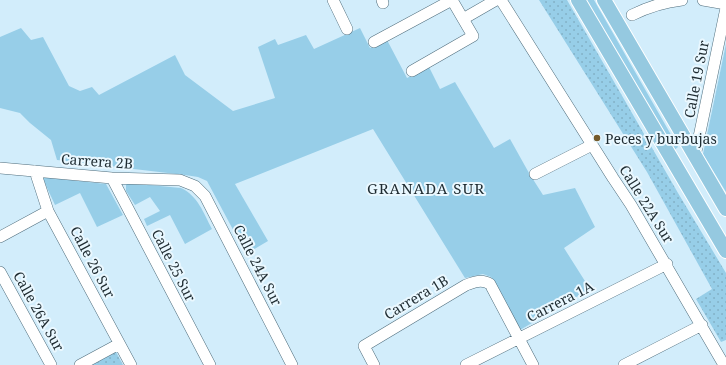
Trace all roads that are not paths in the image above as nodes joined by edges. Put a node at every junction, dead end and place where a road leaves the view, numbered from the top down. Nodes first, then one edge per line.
1 (333, 0) edge
2 (452, 0) edge
3 (496, 0) edge
4 (501, 0) edge
5 (578, 0) edge
6 (604, 0) edge
7 (675, 0) edge
8 (703, 0) edge
9 (726, 4) edge
10 (726, 8) edge
11 (632, 15) dead end
12 (463, 19) junction
13 (347, 29) dead end
14 (374, 42) dead end
15 (412, 71) dead end
16 (592, 145) junction
17 (695, 156) junction
18 (0, 168) edge
19 (35, 171) junction
20 (535, 174) dead end
21 (112, 178) junction
22 (191, 184) joint
23 (726, 209) edge
24 (48, 211) junction
25 (0, 237) edge
26 (726, 251) edge
27 (667, 264) junction
28 (0, 272) edge
29 (702, 325) junction
30 (519, 338) junction
31 (119, 344) junction
32 (51, 365) edge
33 (80, 365) edge
34 (131, 365) edge
35 (210, 365) edge
36 (292, 365) edge
37 (374, 365) edge
38 (466, 365) edge
39 (533, 365) edge
40 (624, 365) edge
41 (724, 365) edge

1 - 13 street
2 - 12 street
2 - 14 street
3 - 12 street
4 - 16 street, Calle 22A Sur
5 - 26 main road
6 - 17 main road
7 - 11 street
8 - 9 street
10 - 17 street, Calle 19 Sur
12 - 15 street
16 - 20 street
16 - 27 street, Calle 22A Sur
17 - 23 main road
18 - 19 street, Carrera 2B
19 - 21 street, Carrera 2B
19 - 24 street, Calle 26 Sur
21 - 22 street, Carrera 2B
21 - 35 street, Calle 25 Sur
22 - 36 street, Calle 24A Sur
24 - 25 street
24 - 31 street, Calle 26 Sur
27 - 29 street, Calle 22A Sur
27 - 30 street, Carrera 1A
28 - 32 street, Calle 26A Sur
29 - 40 street
29 - 41 street, Calle 22A Sur
30 - 37 street, Carrera 1B
30 - 38 street, Carrera 1A
30 - 39 street
31 - 33 street
31 - 34 street, Calle 26 Sur

